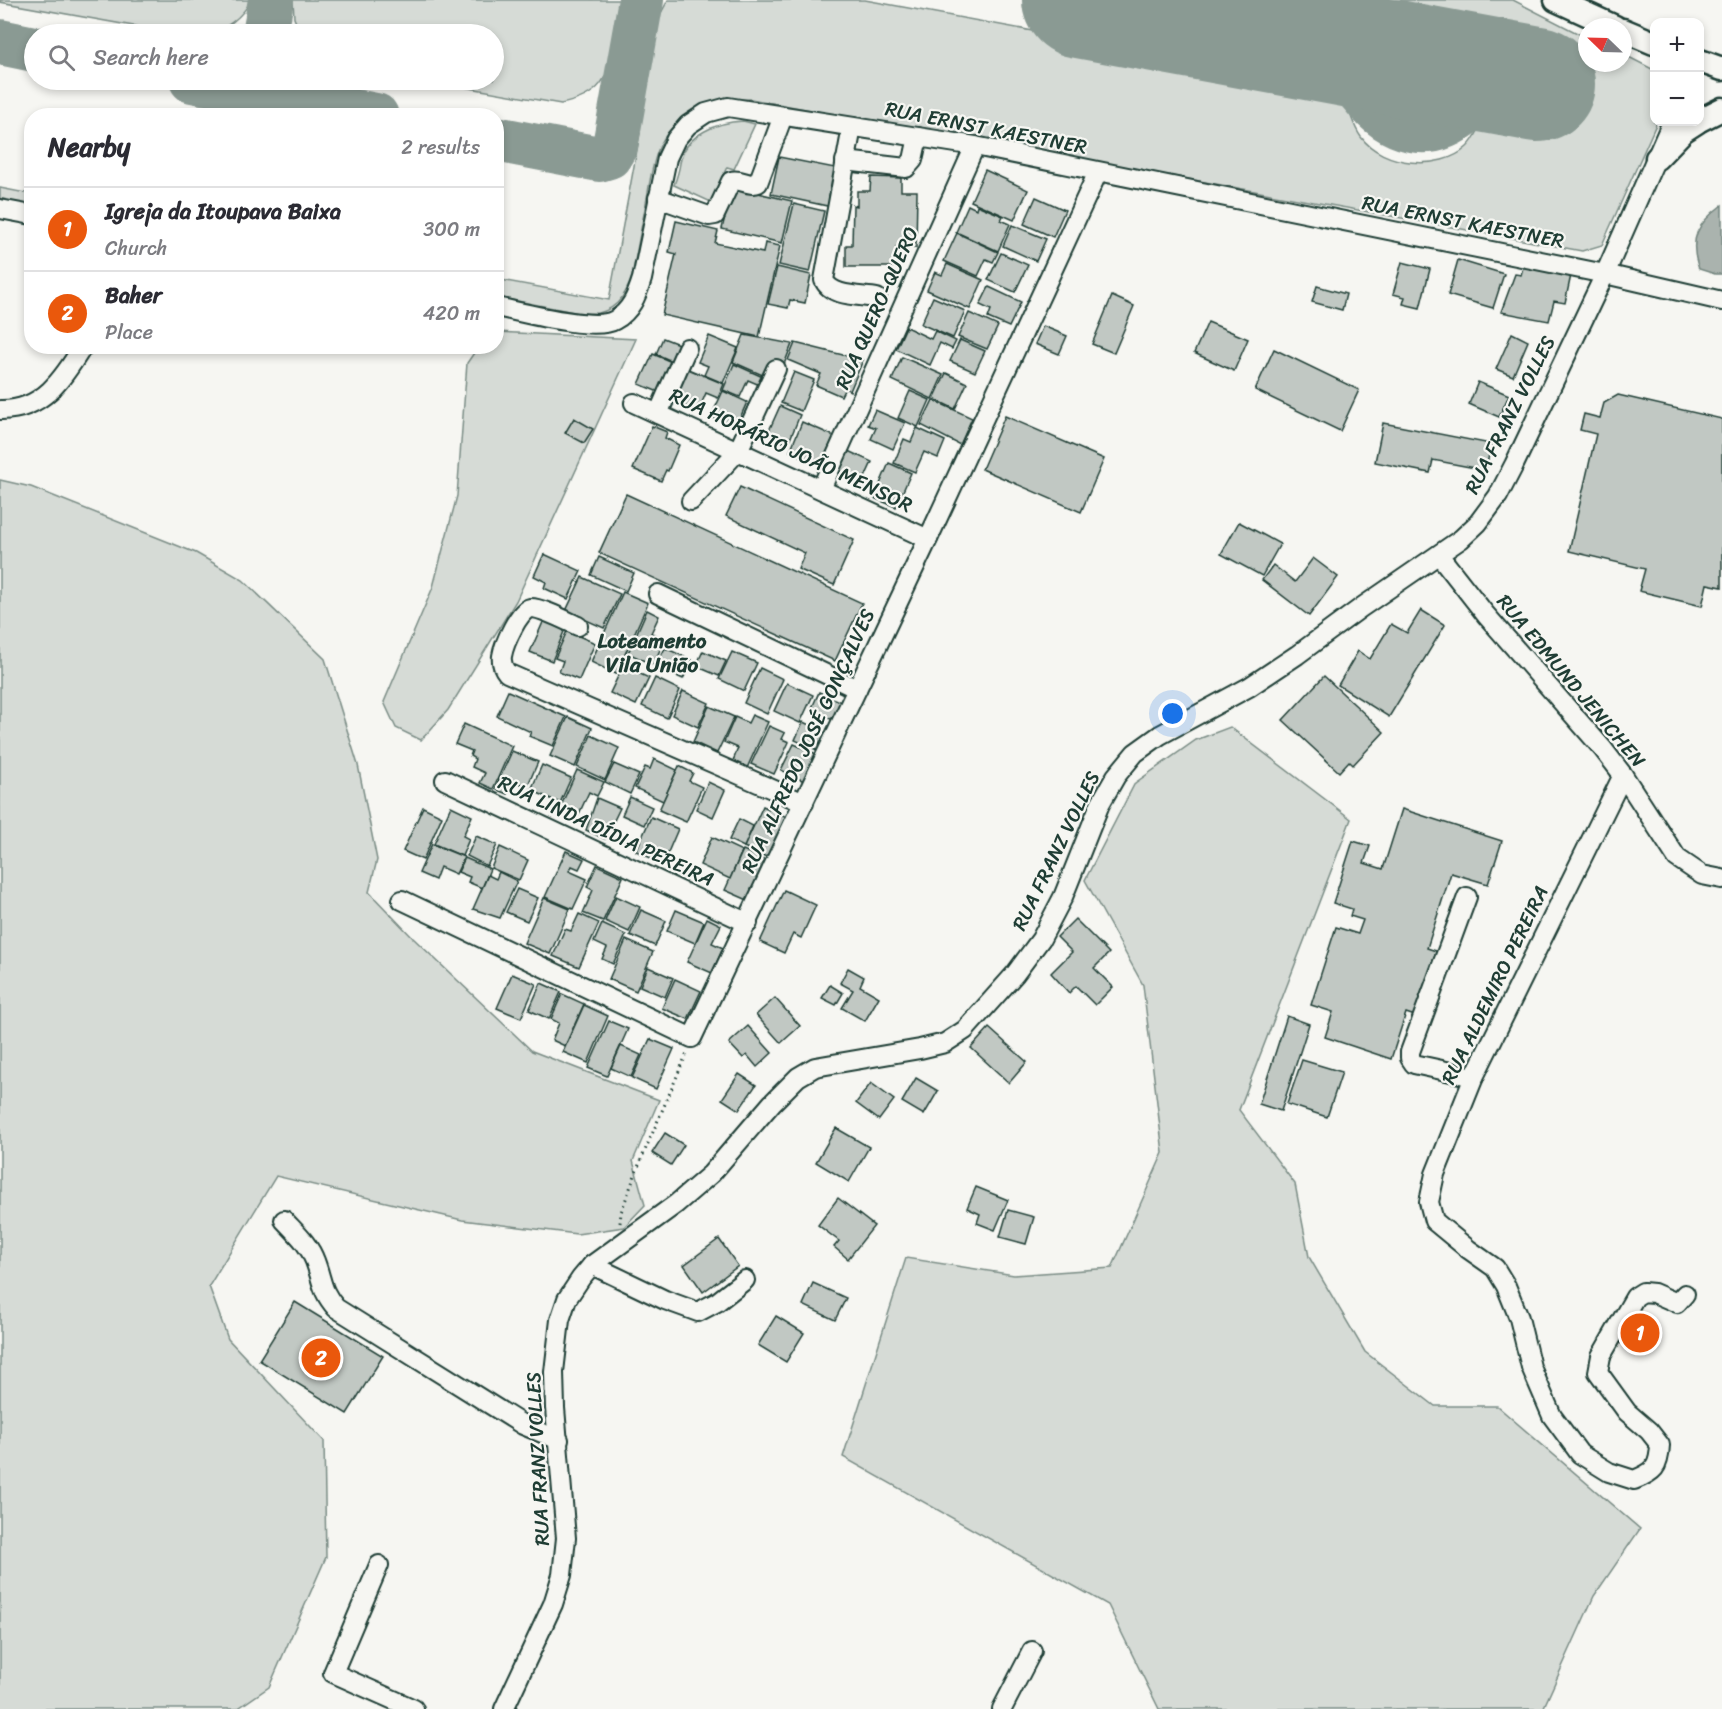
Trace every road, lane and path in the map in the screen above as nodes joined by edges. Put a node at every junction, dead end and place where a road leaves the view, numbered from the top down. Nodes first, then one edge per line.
1 (1556, 0) edge
2 (1595, 18) edge
3 (1632, 34) edge
4 (1650, 42) edge
5 (1704, 63) edge
6 (1722, 69) edge
7 (1722, 109) edge
8 (783, 116) junction
9 (1704, 118) edge
10 (1670, 126) edge
11 (1690, 126) edge
12 (852, 127) junction
13 (918, 137) junction
14 (975, 146) junction
15 (1657, 158) junction
16 (846, 161) junction
17 (1098, 172) junction
18 (658, 198) junction
19 (0, 209) edge
20 (24, 214) edge
21 (1605, 274) junction
22 (876, 298) dead end
23 (1722, 301) edge
24 (504, 309) edge
25 (687, 348) dead end
26 (78, 354) edge
27 (776, 369) dead end
28 (634, 403) dead end
29 (0, 410) edge
30 (658, 414) junction
31 (738, 451) junction
32 (821, 489) junction
33 (691, 501) dead end
34 (928, 539) junction
35 (1439, 555) junction
36 (658, 594) dead end
37 (578, 626) dead end
38 (857, 689) junction
39 (1623, 775) junction
40 (445, 780) dead end
41 (804, 803) junction
42 (1722, 879) edge
43 (1467, 897) dead end
44 (402, 900) dead end
45 (748, 923) junction
46 (692, 1038) junction
47 (1474, 1077) junction
48 (621, 1212) dead end
49 (284, 1220) dead end
50 (592, 1265) junction
51 (745, 1280) dead end
52 (1685, 1294) dead end
53 (558, 1440) junction
54 (379, 1565) dead end
55 (1032, 1652) dead end
56 (414, 1709) edge
57 (504, 1709) edge
58 (1002, 1709) edge

1 - 2 main road
3 - 4 main road
5 - 6 main road
7 - 9 main road
8 - 12 street, RUA ERNST KAESTNER
8 - 18 street, RUA ERNST KAESTNER
8 - 18 street
10 - 15 street, RUA FRANZ VOLLES
11 - 15 main road
12 - 13 street, RUA ERNST KAESTNER
12 - 16 street
13 - 14 street, RUA ERNST KAESTNER
13 - 16 street
14 - 17 street, RUA ERNST KAESTNER
14 - 32 street, RUA QUERO-QUERO
15 - 21 street, RUA FRANZ VOLLES
16 - 22 street
17 - 21 street, RUA ERNST KAESTNER
17 - 34 street, RUA ALFREDO JOSÉ GONÇALVES
18 - 24 street, RUA ERNST KAESTNER
19 - 20 street
21 - 23 street, RUA ERNST KAESTNER
21 - 35 street, RUA FRANZ VOLLES
25 - 30 street
26 - 29 street
27 - 31 street
28 - 30 street, RUA HORÁRIO JOÃO MENSOR
30 - 31 street, RUA HORÁRIO JOÃO MENSOR
31 - 32 street, RUA HORÁRIO JOÃO MENSOR
31 - 33 street
32 - 34 street, RUA HORÁRIO JOÃO MENSOR
34 - 38 street, RUA ALFREDO JOSÉ GONÇALVES
35 - 39 street, RUA EDMUND JENICHEN
35 - 50 street, RUA FRANZ VOLLES
36 - 38 street
37 - 41 street
38 - 41 street, RUA ALFREDO JOSÉ GONÇALVES
39 - 42 street, RUA EDMUND JENICHEN
39 - 47 street, RUA ALDEMIRO PEREIRA
40 - 45 street, RUA LINDA DÍDIA PEREIRA
41 - 45 street, RUA ALFREDO JOSÉ GONÇALVES
43 - 47 street
44 - 46 street
45 - 46 street, RUA ALFREDO JOSÉ GONÇALVES
46 - 48 path
47 - 52 street, RUA ALDEMIRO PEREIRA
49 - 53 street
50 - 51 street
50 - 53 street, RUA FRANZ VOLLES
53 - 57 street, RUA FRANZ VOLLES
54 - 56 street
55 - 58 street

